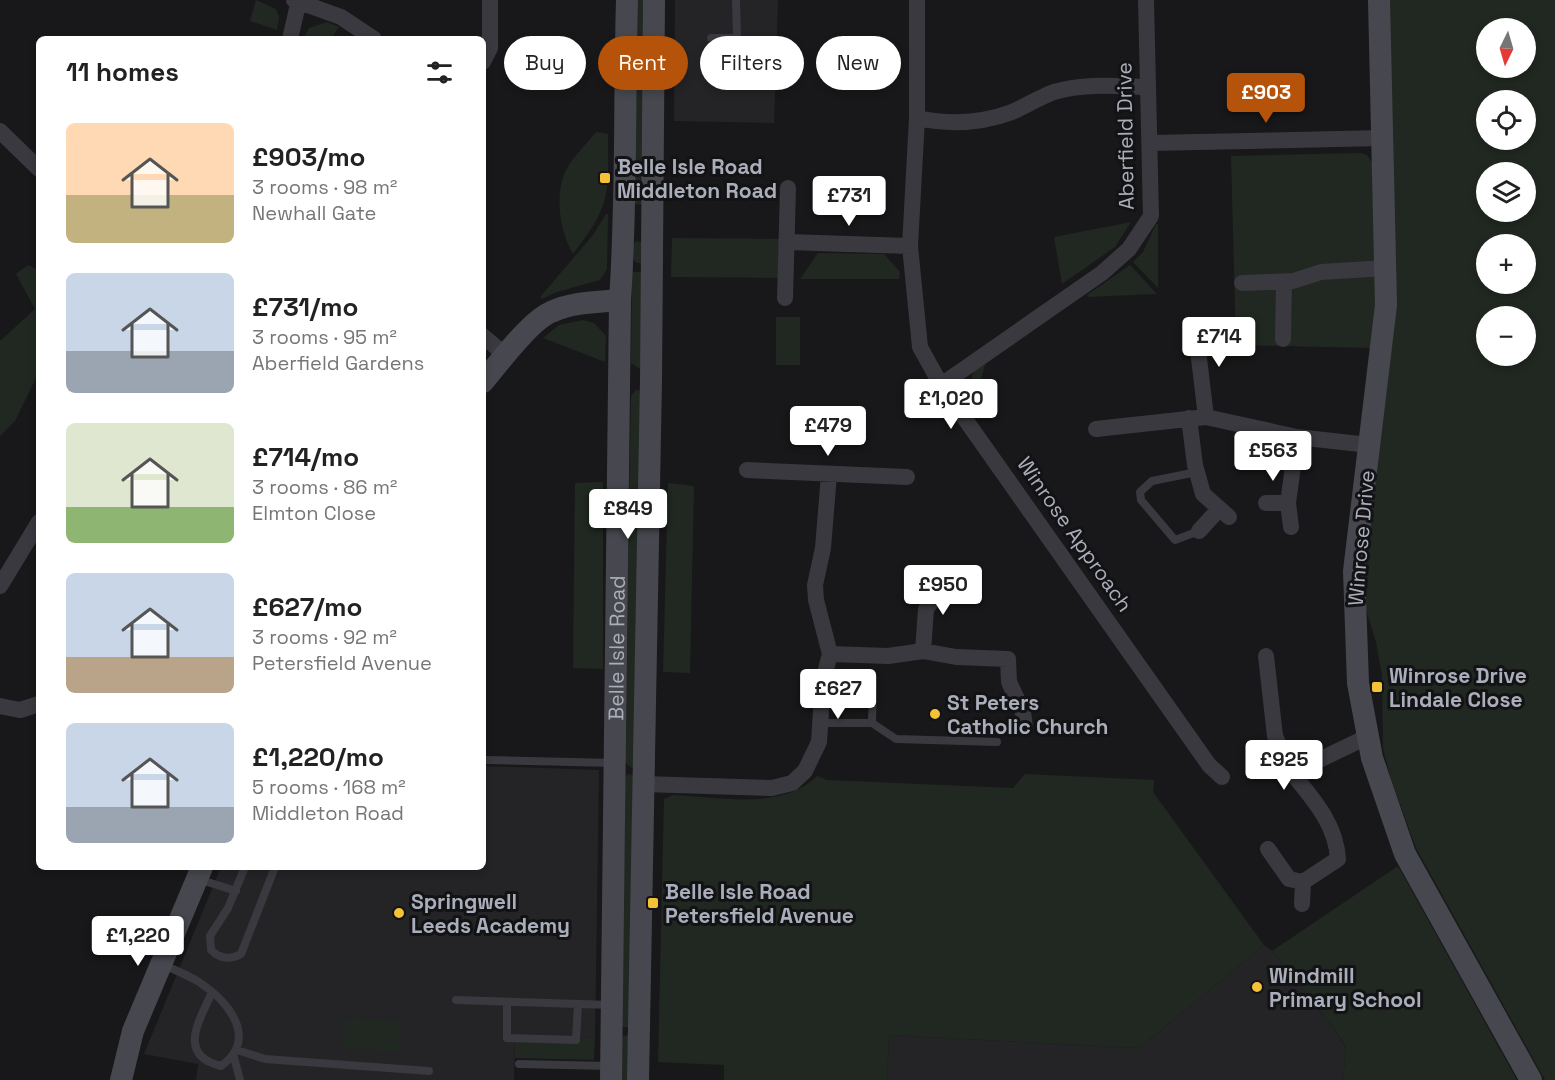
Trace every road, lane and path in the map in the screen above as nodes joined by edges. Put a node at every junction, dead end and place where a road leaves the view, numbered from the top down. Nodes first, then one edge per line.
1 (297, 0) edge
2 (490, 0) edge
3 (627, 0) edge
4 (654, 0) edge
5 (736, 0) edge
6 (917, 0) edge
7 (1146, 0) edge
8 (1379, 0) edge
9 (291, 36) edge
10 (370, 36) edge
11 (737, 36) edge
12 (486, 56) edge
13 (1147, 87) junction
14 (917, 118) junction
15 (0, 131) edge
16 (1383, 138) junction
17 (1150, 143) junction
18 (36, 166) edge
19 (788, 188) dead end
20 (626, 224) junction
21 (652, 224) junction
22 (787, 242) junction
23 (910, 246) junction
24 (1386, 268) junction
25 (1284, 282) junction
26 (1242, 283) dead end
27 (785, 298) dead end
28 (620, 300) junction
29 (1195, 325) dead end
30 (486, 338) edge
31 (1283, 339) dead end
32 (1225, 340) dead end
33 (1199, 342) junction
34 (505, 354) junction
35 (486, 378) edge
36 (620, 379) junction
37 (651, 380) junction
38 (940, 385) junction
39 (1206, 417) junction
40 (1189, 418) junction
41 (1096, 429) dead end
42 (1297, 437) junction
43 (1369, 446) junction
44 (747, 470) dead end
45 (1197, 472) junction
46 (829, 474) junction
47 (907, 477) dead end
48 (1266, 502) dead end
49 (1288, 503) junction
50 (36, 527) edge
51 (1291, 527) dead end
52 (1199, 531) joint
53 (950, 576) dead end
54 (0, 586) edge
55 (923, 651) junction
56 (830, 654) junction
57 (1266, 656) dead end
58 (873, 678) dead end
59 (36, 705) edge
60 (0, 706) edge
61 (821, 723) junction
62 (872, 723) junction
63 (1025, 728) dead end
64 (1367, 737) junction
65 (997, 742) dead end
66 (486, 760) edge
67 (614, 763) junction
68 (1292, 773) junction
69 (1222, 777) dead end
70 (643, 784) junction
71 (1268, 849) dead end
72 (244, 870) edge
73 (274, 870) edge
74 (200, 873) edge
75 (1303, 882) junction
76 (236, 891) junction
77 (1302, 904) dead end
78 (161, 964) junction
79 (212, 992) junction
80 (456, 1000) dead end
81 (507, 1002) junction
82 (578, 1004) junction
83 (612, 1005) junction
84 (235, 1053) junction
85 (519, 1064) dead end
86 (429, 1071) dead end
87 (611, 1073) edge
88 (120, 1080) edge
89 (240, 1080) edge
90 (638, 1080) edge
91 (1531, 1080) edge

1 - 9 street
1 - 10 street
2 - 12 street
3 - 20 street, Belle Isle Road
4 - 21 street, Belle Isle Road
5 - 11 lane
6 - 14 street, Winrose Approach
7 - 13 street, Aberfield Drive
8 - 16 street, Winrose Drive
13 - 14 street
13 - 17 street, Aberfield Drive
14 - 23 street, Winrose Approach
15 - 18 street
16 - 17 street
16 - 24 street, Winrose Drive
17 - 38 street, Aberfield Drive
19 - 22 street
20 - 21 street
20 - 28 street, Belle Isle Road
21 - 37 street, Belle Isle Road
22 - 23 street
22 - 27 street
23 - 38 street, Winrose Approach
24 - 25 street
24 - 43 street, Winrose Drive
25 - 26 street
25 - 31 street
28 - 34 street
28 - 36 street, Belle Isle Road
29 - 33 street
30 - 34 street
32 - 33 street
33 - 39 street
34 - 35 street
36 - 37 street
36 - 67 street, Belle Isle Road
37 - 70 street, Belle Isle Road
38 - 69 street, Winrose Approach
39 - 40 street
39 - 42 street
40 - 41 street
40 - 45 street
42 - 43 street
42 - 49 street
43 - 64 street, Winrose Drive
44 - 46 street
45 - 52 street
45 - 52 lane
46 - 47 street
46 - 56 street
48 - 49 street
49 - 51 street
50 - 54 street
53 - 55 street
55 - 56 street
55 - 63 street
56 - 61 street
57 - 68 street
58 - 62 lane
59 - 60 street
61 - 62 lane
61 - 70 street
62 - 65 lane
64 - 68 street
64 - 91 street, Winrose Drive
66 - 67 lane
67 - 83 street, Belle Isle Road
68 - 75 street
70 - 90 street, Belle Isle Road
71 - 75 street
72 - 76 lane
73 - 76 lane
74 - 76 lane
74 - 78 street
75 - 77 street
78 - 79 lane
78 - 88 street
79 - 84 lane
79 - 84 lane
80 - 81 lane
81 - 82 lane
81 - 82 lane
82 - 83 lane
83 - 87 street, Belle Isle Road
84 - 86 lane
84 - 89 lane
85 - 87 lane

